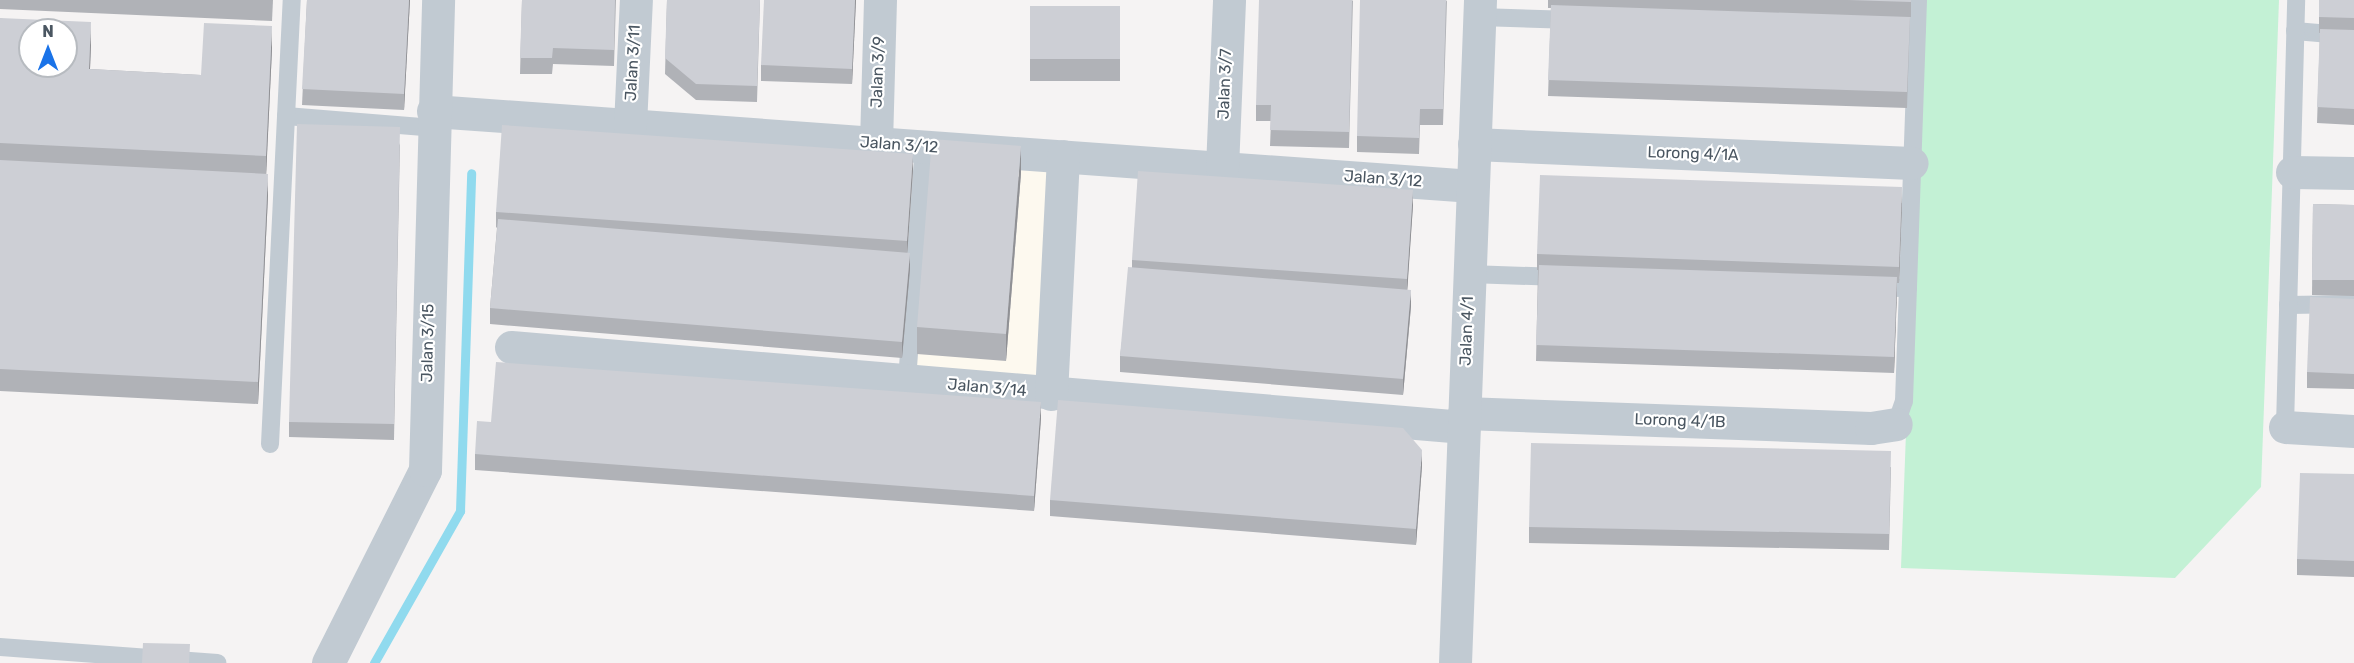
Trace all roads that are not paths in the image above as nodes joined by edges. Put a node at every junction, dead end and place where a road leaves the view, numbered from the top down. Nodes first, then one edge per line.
1 (292, 0) edge
2 (438, 0) edge
3 (636, 0) edge
4 (880, 0) edge
5 (1229, 0) edge
6 (1918, 0) edge
7 (2296, 0) edge
8 (1479, 9) edge
9 (1597, 21) edge
10 (1870, 29) edge
11 (1917, 30) junction
12 (2295, 31) junction
13 (2354, 36) edge
14 (286, 116) junction
15 (433, 120) junction
16 (630, 125) junction
17 (876, 143) junction
18 (1474, 144) junction
19 (924, 146) junction
20 (1064, 156) junction
21 (1912, 163) junction
22 (1222, 168) junction
23 (2292, 172) junction
24 (2354, 173) edge
25 (1472, 186) junction
26 (1469, 274) junction
27 (1576, 277) edge
28 (1849, 286) edge
29 (1908, 288) junction
30 (2288, 304) junction
31 (2354, 304) edge
32 (511, 348) dead end
33 (907, 381) junction
34 (1051, 394) junction
35 (1464, 420) junction
36 (1896, 424) joint
37 (2285, 427) joint
38 (2354, 431) edge
39 (270, 444) dead end
40 (0, 647) edge
41 (32, 655) edge
42 (217, 663) edge
43 (328, 663) edge
44 (1455, 663) edge

1 - 14 lane
2 - 15 street, Jalan 3/15
3 - 16 street, Jalan 3/11
4 - 17 street, Jalan 3/9
5 - 22 street, Jalan 3/7
6 - 11 lane
7 - 12 lane
8 - 9 lane
8 - 18 street, Jalan 4/1
10 - 11 lane
11 - 21 lane
12 - 13 lane
12 - 23 lane
14 - 15 lane
14 - 39 lane
15 - 16 street, Jalan 3/12
15 - 43 street, Jalan 3/15
16 - 17 street, Jalan 3/12
17 - 19 street, Jalan 3/12
18 - 21 street, Lorong 4/1A
18 - 25 street, Jalan 4/1
19 - 20 street, Jalan 3/12
19 - 33 lane
20 - 22 street, Jalan 3/12
20 - 34 street
21 - 29 lane
22 - 25 street, Jalan 3/12
23 - 24 street
23 - 30 lane
25 - 26 street, Jalan 4/1
26 - 27 lane
26 - 35 street, Jalan 4/1
28 - 29 lane
29 - 36 lane
30 - 31 lane
30 - 37 lane
32 - 33 street, Jalan 3/14
33 - 34 street, Jalan 3/14
34 - 35 street, Jalan 3/14
35 - 36 street, Lorong 4/1B
35 - 44 street, Jalan 4/1
37 - 38 street
40 - 41 lane
41 - 42 lane

